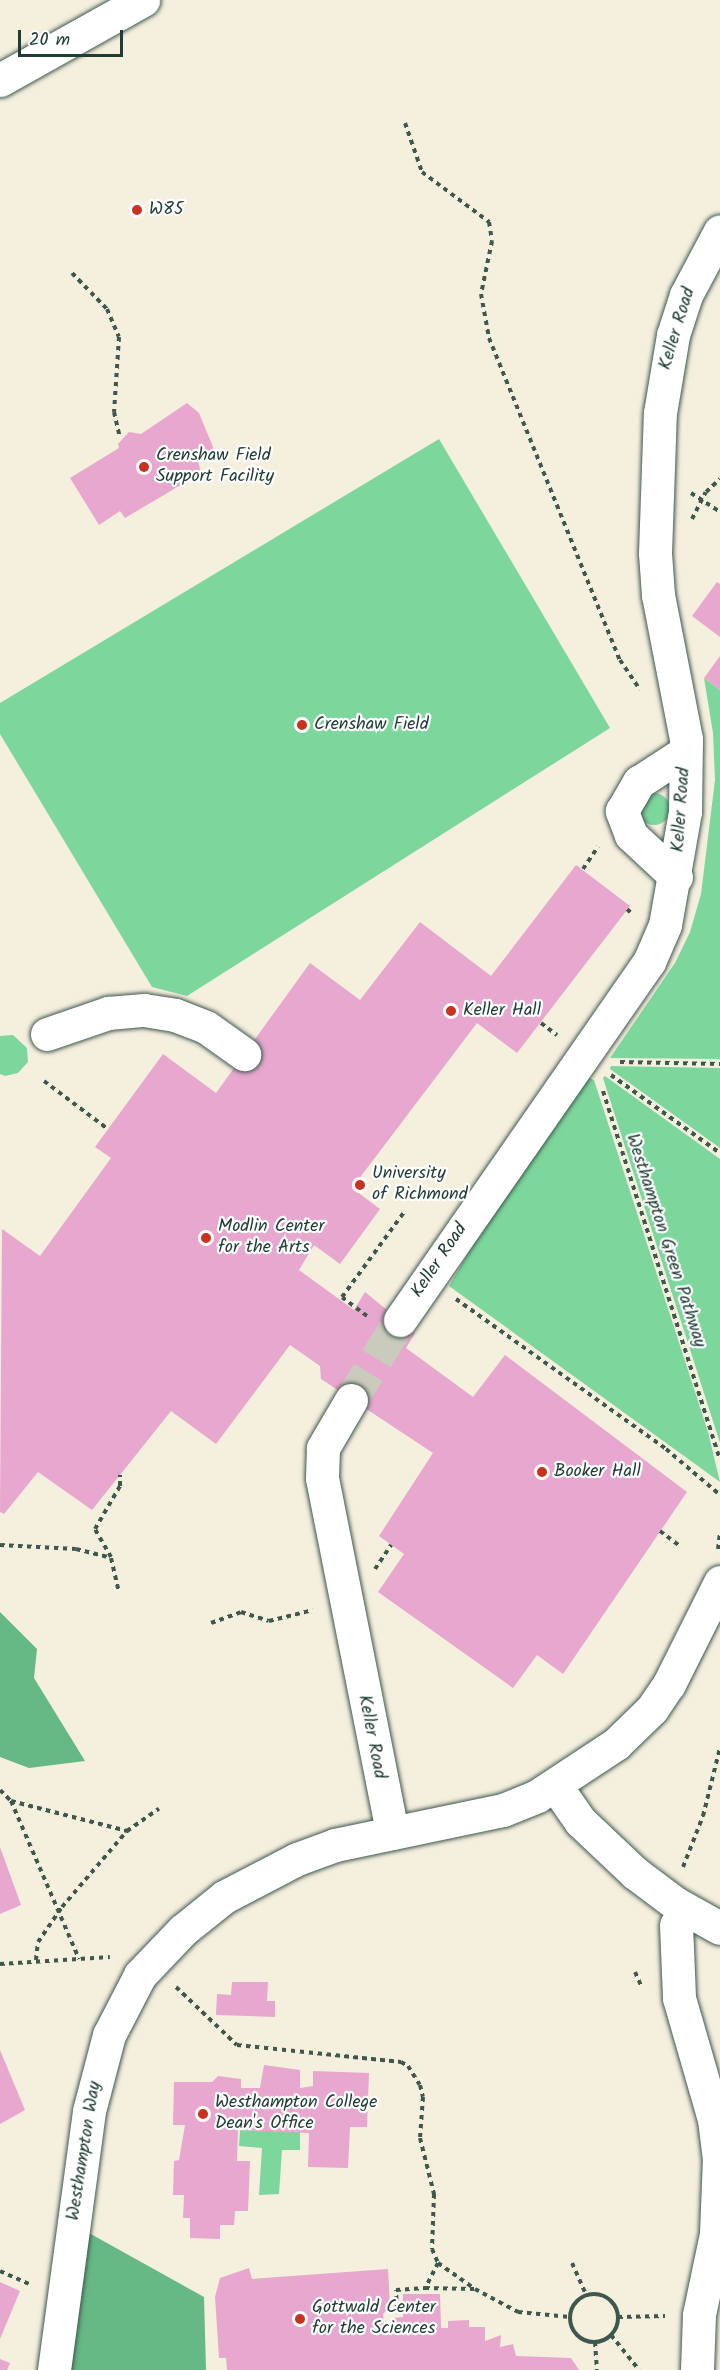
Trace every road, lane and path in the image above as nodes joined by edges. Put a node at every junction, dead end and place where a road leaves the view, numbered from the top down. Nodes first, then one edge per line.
1 (144, 0) edge
2 (0, 80) edge
3 (405, 123) dead end
4 (720, 231) edge
5 (72, 273) dead end
6 (119, 434) dead end
7 (682, 486) dead end
8 (720, 512) edge
9 (642, 694) dead end
10 (685, 752) junction
11 (594, 852) dead end
12 (583, 869) dead end
13 (675, 877) junction
14 (541, 1023) dead end
15 (47, 1034) dead end
16 (558, 1036) dead end
17 (244, 1054) dead end
18 (612, 1062) dead end
19 (720, 1064) edge
20 (607, 1072) dead end
21 (599, 1080) dead end
22 (44, 1081) dead end
23 (108, 1130) dead end
24 (720, 1153) edge
25 (405, 1211) dead end
26 (450, 1295) dead end
27 (388, 1321) joint
28 (351, 1400) tunnel mouth
29 (720, 1459) edge
30 (120, 1474) dead end
31 (720, 1495) edge
32 (660, 1531) dead end
33 (720, 1532) edge
34 (0, 1545) edge
35 (391, 1545) dead end
36 (680, 1546) dead end
37 (111, 1558) junction
38 (719, 1568) edge
39 (372, 1573) dead end
40 (118, 1592) dead end
41 (316, 1609) dead end
42 (211, 1623) dead end
43 (720, 1748) edge
44 (555, 1785) junction
45 (0, 1790) edge
46 (10, 1802) junction
47 (159, 1809) dead end
48 (127, 1831) junction
49 (392, 1833) junction
50 (681, 1871) dead end
51 (57, 1913) junction
52 (676, 1925) dead end
53 (720, 1928) edge
54 (115, 1957) dead end
55 (79, 1959) junction
56 (36, 1960) junction
57 (0, 1964) edge
58 (174, 1984) dead end
59 (438, 2263) junction
60 (572, 2263) dead end
61 (0, 2271) edge
62 (425, 2288) junction
63 (40, 2289) dead end
64 (475, 2289) junction
65 (586, 2295) junction
66 (404, 2310) dead end
67 (699, 2315) junction
68 (570, 2317) junction
69 (618, 2317) junction
70 (611, 2335) junction
71 (595, 2342) junction
72 (54, 2370) edge
73 (597, 2370) edge
74 (639, 2370) edge
75 (698, 2370) edge

1 - 2 street
3 - 9 path
4 - 10 street, Keller Road
5 - 6 path
7 - 8 path
10 - 13 street, Keller Road
10 - 13 street
11 - 12 path
13 - 27 street, Keller Road
14 - 16 path
15 - 17 street
18 - 19 path
20 - 24 path
21 - 29 path, Westhampton Green Pathway
22 - 23 path
25 - 27 path
26 - 31 path
28 - 49 street, Keller Road
30 - 37 path
32 - 36 path
33 - 38 path
34 - 37 path
35 - 39 path
37 - 40 path
38 - 44 street, Westhampton Way
41 - 42 path
43 - 50 path
44 - 49 street, Westhampton Way
44 - 53 street
45 - 46 path
46 - 48 path
46 - 51 path
47 - 48 path
48 - 51 path
49 - 72 street, Westhampton Way
51 - 55 path
51 - 56 path
52 - 67 street
54 - 55 path
55 - 56 path
56 - 57 path
58 - 59 path
59 - 62 path
59 - 64 path
60 - 65 path
61 - 63 path
62 - 64 path
62 - 66 path
64 - 68 path
65 - 68 path
65 - 69 path
67 - 69 path
67 - 75 street
68 - 71 path
69 - 70 path
70 - 71 path
70 - 74 path
71 - 73 path

